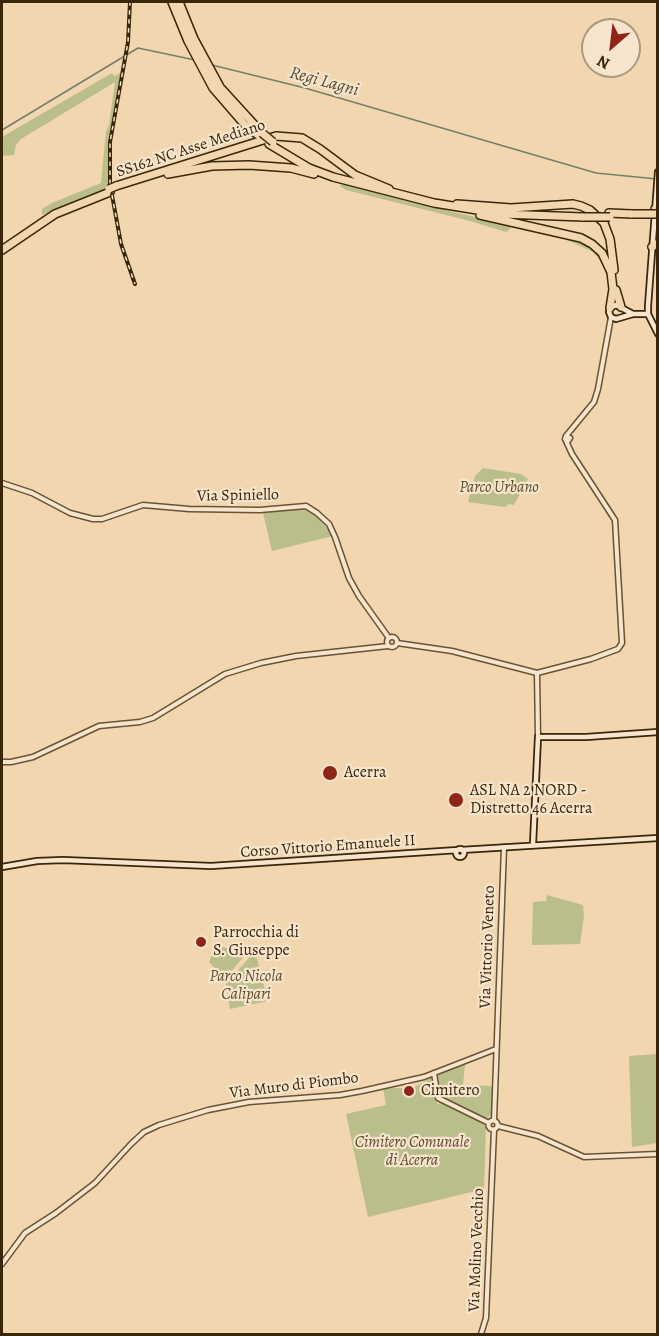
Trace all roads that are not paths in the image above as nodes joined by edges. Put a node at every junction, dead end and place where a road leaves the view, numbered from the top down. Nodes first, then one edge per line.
1 (172, 2) edge
2 (179, 2) edge
3 (191, 40) junction
4 (657, 172) edge
5 (333, 176) junction
6 (352, 180) junction
7 (657, 186) edge
8 (113, 189) junction
9 (422, 201) junction
10 (457, 204) junction
11 (657, 212) edge
12 (584, 215) junction
13 (33, 226) junction
14 (2, 245) edge
15 (655, 245) edge
16 (2, 250) edge
17 (621, 308) junction
18 (610, 312) junction
19 (633, 314) junction
20 (648, 314) junction
21 (620, 318) junction
22 (608, 333) junction
23 (657, 334) edge
24 (2, 483) edge
25 (389, 638) junction
26 (397, 643) junction
27 (388, 646) junction
28 (537, 673) junction
29 (657, 732) edge
30 (538, 737) junction
31 (2, 762) edge
32 (657, 838) edge
33 (533, 844) junction
34 (504, 846) junction
35 (472, 849) junction
36 (460, 850) junction
37 (446, 851) junction
38 (460, 856) junction
39 (2, 867) edge
40 (496, 1049) junction
41 (434, 1073) junction
42 (491, 1122) junction
43 (498, 1126) junction
44 (494, 1130) junction
45 (657, 1154) edge
46 (2, 1264) edge
47 (481, 1335) edge

1 - 3 highway
2 - 3 highway
3 - 5 highway, bridge
4 - 7 main road
5 - 6 highway
5 - 8 highway, SS162 NC Asse Mediano
6 - 8 highway, SS162 NC Asse Mediano
6 - 9 highway, SS162 NC Asse Mediano
6 - 10 highway, SS162 NC Asse Mediano
7 - 11 main road
8 - 13 highway, SS162 NC Asse Mediano
9 - 12 highway, SS162 NC Asse Mediano
9 - 18 highway
10 - 12 highway, SS162 NC Asse Mediano
10 - 17 highway
11 - 12 highway, SS162 NC Asse Mediano, bridge
11 - 15 main road
13 - 14 highway, SS162 NC Asse Mediano
13 - 16 highway, SS162 NC Asse Mediano
15 - 20 main road
17 - 18 main road
17 - 19 main road
17 - 21 main road
18 - 21 main road
18 - 22 street
19 - 20 main road
19 - 21 main road
20 - 23 main road
21 - 22 street
22 - 28 street
24 - 25 street, Via Spiniello
25 - 26 street, Via Spiniello
25 - 27 street
26 - 27 street, Via Spiniello
26 - 28 street, Via Spiniello
27 - 31 street, Via Spiniello
28 - 30 street
29 - 30 main road
30 - 33 main road
32 - 33 main road, Corso Vittorio Emanuele II
33 - 34 main road, Corso Vittorio Emanuele II
34 - 35 main road, Corso Vittorio Emanuele II
34 - 40 street, Via Vittorio Veneto
35 - 36 main road, Corso Vittorio Emanuele II
35 - 38 main road
36 - 37 main road, Corso Vittorio Emanuele II
36 - 38 main road
37 - 38 main road, Corso Vittorio Emanuele II
37 - 39 main road, Corso Vittorio Emanuele II
40 - 41 street, Via Muro di Piombo
40 - 42 street
41 - 42 street
41 - 46 street, Via Muro di Piombo
42 - 43 street
42 - 44 street
43 - 44 street
43 - 45 street
44 - 47 street, Via Molino Vecchio

